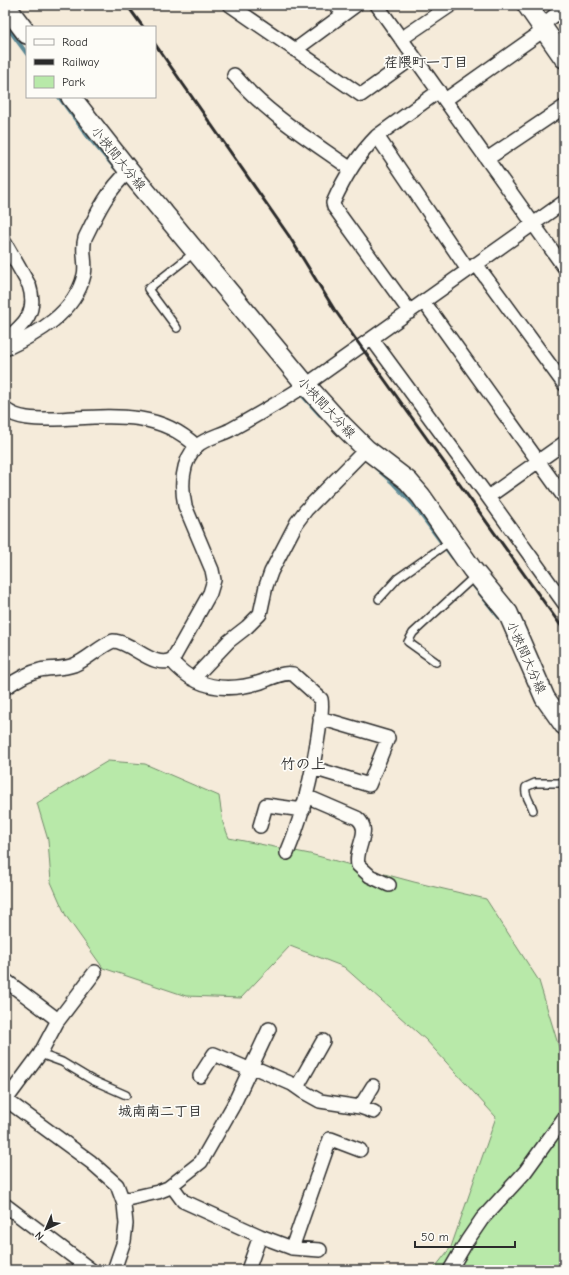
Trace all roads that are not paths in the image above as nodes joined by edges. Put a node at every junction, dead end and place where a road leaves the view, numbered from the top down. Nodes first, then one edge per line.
1 (5, 5) edge
2 (230, 5) edge
3 (356, 5) edge
4 (377, 5) edge
5 (452, 5) edge
6 (527, 5) edge
7 (564, 8) edge
8 (340, 9) edge
9 (543, 28) junction
10 (26, 33) edge
11 (401, 39) junction
12 (295, 50) junction
13 (414, 57) junction
14 (564, 58) edge
15 (234, 75) dead end
16 (442, 96) junction
17 (72, 98) edge
18 (564, 107) edge
19 (377, 136) junction
20 (487, 159) junction
21 (351, 168) junction
22 (129, 172) junction
23 (564, 202) edge
24 (533, 224) junction
25 (5, 243) edge
26 (196, 252) junction
27 (472, 267) junction
28 (564, 267) edge
29 (424, 302) junction
30 (410, 312) junction
31 (177, 328) dead end
32 (372, 339) junction
33 (5, 340) edge
34 (5, 349) edge
35 (564, 384) edge
36 (306, 385) junction
37 (5, 409) edge
38 (564, 443) edge
39 (196, 446) junction
40 (366, 449) junction
41 (539, 461) junction
42 (488, 497) junction
43 (564, 497) edge
44 (452, 540) junction
45 (476, 574) junction
46 (379, 599) dead end
47 (564, 604) edge
48 (171, 660) junction
49 (436, 662) dead end
50 (193, 679) junction
51 (5, 688) edge
52 (320, 718) junction
53 (564, 725) edge
54 (312, 768) junction
55 (564, 783) edge
56 (306, 796) junction
57 (303, 810) junction
58 (533, 810) dead end
59 (260, 826) dead end
60 (287, 853) dead end
61 (389, 886) dead end
62 (95, 972) dead end
63 (5, 980) edge
64 (56, 1022) junction
65 (269, 1029) dead end
66 (323, 1041) dead end
67 (40, 1054) junction
68 (252, 1068) junction
69 (200, 1076) dead end
70 (373, 1086) dead end
71 (297, 1087) junction
72 (126, 1095) dead end
73 (5, 1099) edge
74 (360, 1107) junction
75 (374, 1112) dead end
76 (564, 1118) edge
77 (360, 1150) dead end
78 (172, 1186) junction
79 (123, 1200) junction
80 (5, 1205) edge
81 (260, 1236) junction
82 (292, 1248) junction
83 (320, 1250) dead end
84 (92, 1270) edge
85 (114, 1270) edge
86 (248, 1270) edge
87 (450, 1270) edge

1 - 10 main road
2 - 12 street
3 - 8 street
4 - 11 street
5 - 11 street
6 - 9 main road
7 - 9 street
8 - 12 street
9 - 14 main road
9 - 16 street
11 - 13 street
12 - 13 street
13 - 16 street
15 - 21 street
16 - 19 street
16 - 20 street
17 - 22 main road, 小挾間大分線
18 - 20 street
19 - 21 street
19 - 27 street
20 - 24 street
21 - 30 street
22 - 26 main road, 小挾間大分線
22 - 34 street
23 - 24 street
24 - 27 street
24 - 28 street
25 - 33 street
26 - 31 lane
26 - 36 main road, 小挾間大分線
27 - 29 street
27 - 35 street
29 - 30 street
29 - 41 street
30 - 32 street
32 - 36 street
32 - 42 street
36 - 39 street
36 - 40 main road, 小挾間大分線
37 - 39 street
38 - 41 street
39 - 48 street
40 - 44 main road, 小挾間大分線
40 - 50 street
41 - 42 street
41 - 43 street
42 - 47 street
44 - 45 main road, 小挾間大分線
44 - 46 lane
45 - 49 lane
45 - 53 main road, 小挾間大分線
48 - 50 street
48 - 51 street
50 - 52 street
52 - 54 street
52 - 54 street
54 - 56 street
55 - 58 lane
56 - 57 street
56 - 61 street
57 - 59 street
57 - 60 street
62 - 64 street
63 - 64 street
64 - 67 street
65 - 68 street
66 - 71 street
67 - 72 lane
67 - 73 street
68 - 69 street
68 - 71 street
68 - 78 street
70 - 74 street
71 - 74 street
73 - 79 street
74 - 75 street
76 - 87 street
77 - 82 street
78 - 79 street
78 - 81 street
79 - 85 street
80 - 84 street
81 - 82 street
81 - 86 street
82 - 83 street

